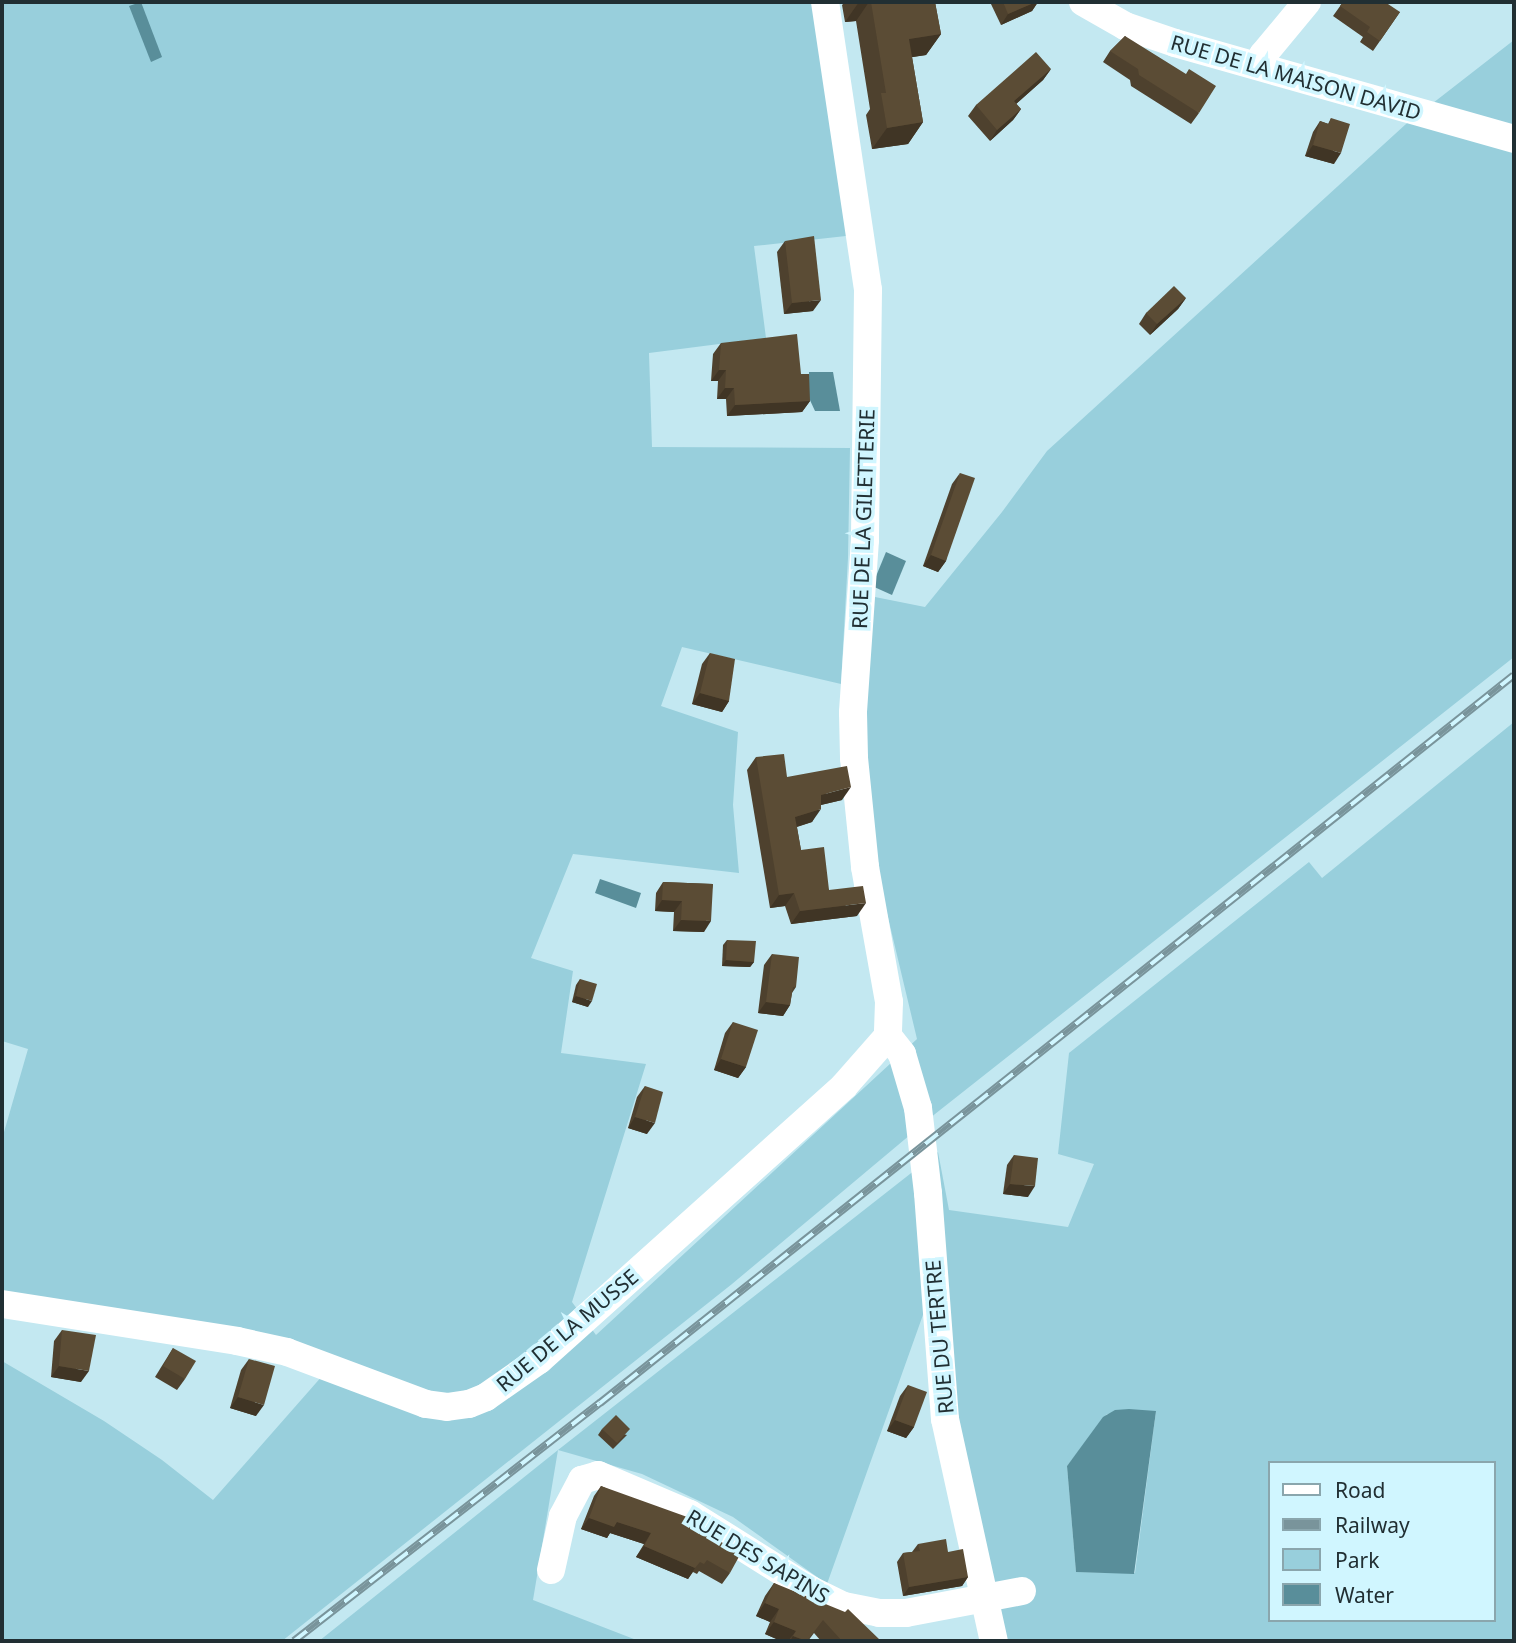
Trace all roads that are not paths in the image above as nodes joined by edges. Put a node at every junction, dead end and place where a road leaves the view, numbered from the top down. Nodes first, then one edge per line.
1 (825, 2) edge
2 (1083, 2) edge
3 (1307, 2) edge
4 (1259, 66) junction
5 (1514, 139) edge
6 (888, 1036) junction
7 (2, 1304) edge
8 (551, 1570) dead end
9 (1022, 1591) dead end
10 (986, 1599) junction
11 (994, 1641) edge

1 - 6 street, RUE DE LA GILETTERIE
2 - 4 street, RUE DE LA MAISON DAVID
3 - 4 street
4 - 5 street, RUE DE LA MAISON DAVID
6 - 7 street, RUE DE LA MUSSE
6 - 10 street, RUE DU TERTRE
8 - 10 street, RUE DES SAPINS
9 - 10 street, RUE DES SAPINS
10 - 11 street, RUE DU TERTRE

